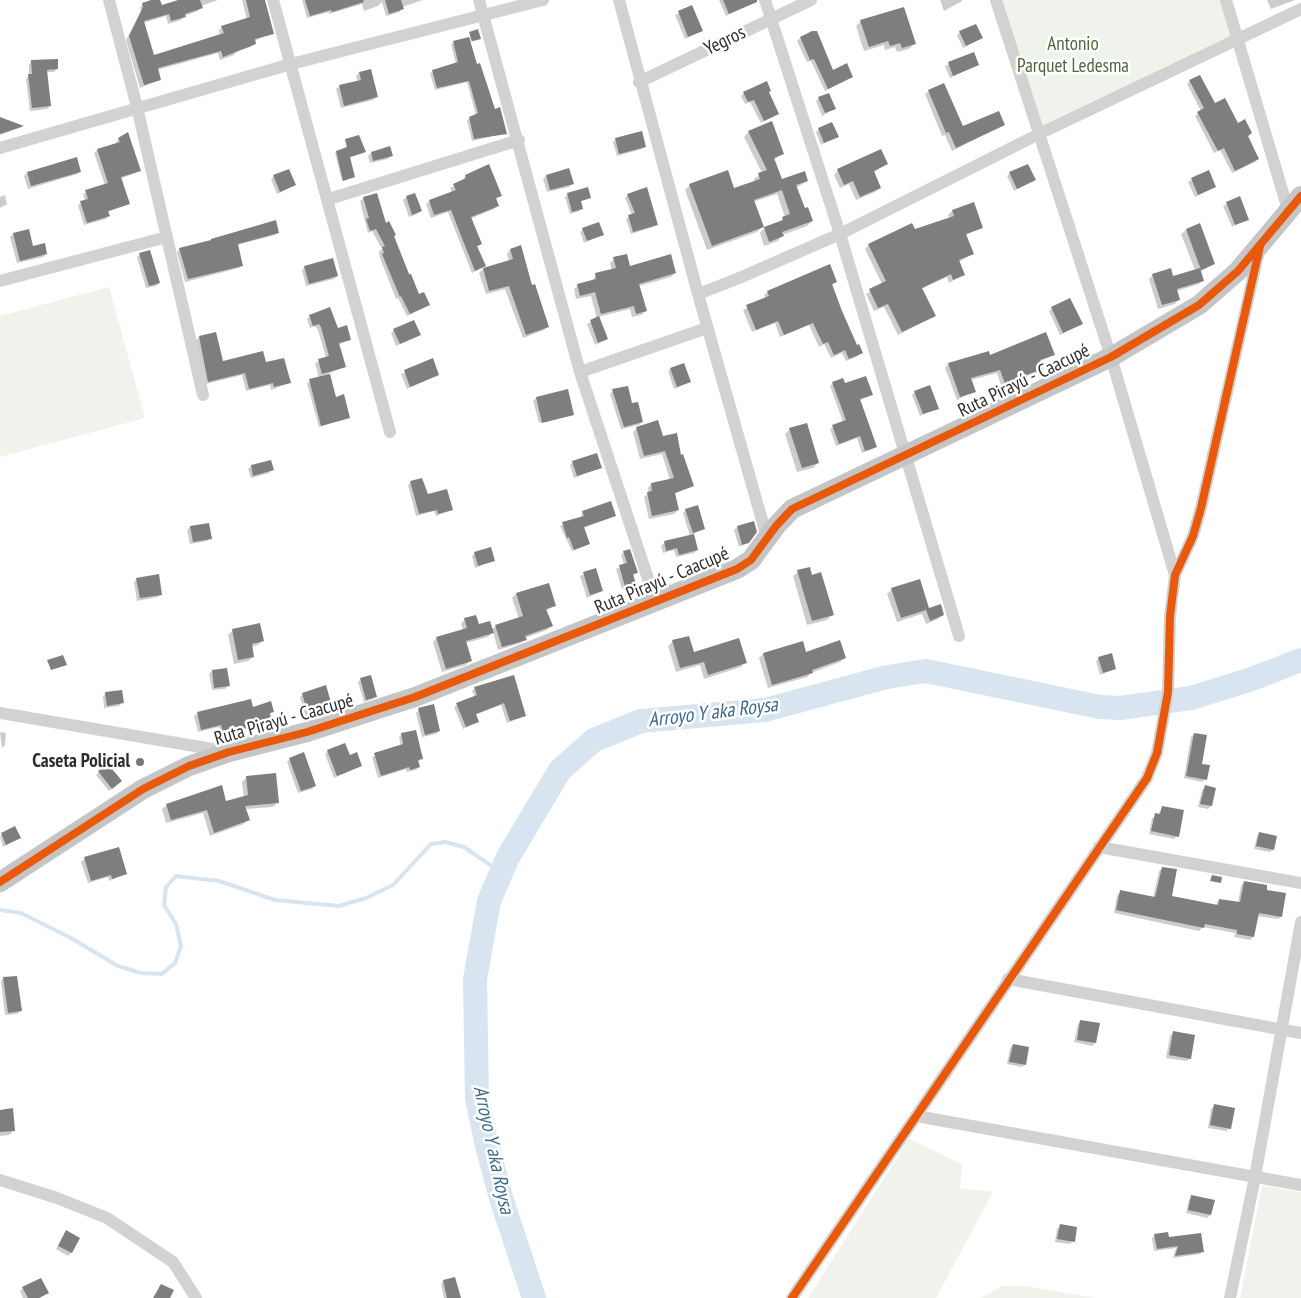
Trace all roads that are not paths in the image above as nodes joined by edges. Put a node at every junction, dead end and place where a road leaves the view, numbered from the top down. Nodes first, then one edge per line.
1 (109, 0) edge
2 (273, 0) edge
3 (480, 0) edge
4 (543, 0) edge
5 (619, 0) edge
6 (765, 0) edge
7 (811, 0) edge
8 (996, 0) edge
9 (1226, 0) edge
10 (1301, 9) edge
11 (484, 16) junction
12 (771, 19) junction
13 (1238, 40) junction
14 (291, 64) junction
15 (639, 82) junction
16 (137, 107) junction
17 (1039, 134) junction
18 (519, 140) junction
19 (0, 148) edge
20 (329, 199) junction
21 (1294, 203) edge
22 (840, 234) junction
23 (167, 237) junction
24 (1260, 243) junction
25 (0, 281) edge
26 (698, 294) junction
27 (707, 328) junction
28 (1111, 357) junction
29 (580, 372) junction
30 (203, 395) dead end
31 (390, 432) dead end
32 (906, 456) junction
33 (768, 538) junction
34 (1175, 575) junction
35 (656, 603) junction
36 (959, 636) dead end
37 (0, 713) edge
38 (229, 752) junction
39 (1099, 848) junction
40 (0, 882) edge
41 (1301, 883) edge
42 (1301, 922) edge
43 (1008, 979) junction
44 (1281, 1030) junction
45 (1301, 1033) edge
46 (916, 1116) junction
47 (1255, 1177) junction
48 (0, 1180) edge
49 (1301, 1185) edge
50 (196, 1298) edge
51 (792, 1298) edge
52 (1230, 1298) edge

1 - 16 street
2 - 14 street
3 - 11 street
4 - 11 street
5 - 15 street
6 - 12 street
7 - 12 street, Yegros
8 - 17 street
9 - 13 street
10 - 13 street
11 - 14 street
11 - 18 street
12 - 15 street, Yegros
12 - 22 street
13 - 17 street
13 - 21 street
14 - 16 street
14 - 20 street
15 - 26 street
16 - 19 street
16 - 23 street
17 - 22 street
17 - 28 street
18 - 20 street
18 - 29 street
20 - 31 street
21 - 24 main road, Ruta Pirayú - Caacupé
22 - 26 street
22 - 32 street
23 - 25 street
23 - 30 street
24 - 28 main road, Ruta Pirayú - Caacupé
24 - 34 street
26 - 27 street
27 - 29 street
27 - 33 street
28 - 32 main road, Ruta Pirayú - Caacupé
28 - 34 street
29 - 35 street
32 - 33 main road, Ruta Pirayú - Caacupé
32 - 36 street
33 - 35 main road, Ruta Pirayú - Caacupé
34 - 39 street
35 - 38 main road, Ruta Pirayú - Caacupé
37 - 38 street
38 - 40 main road, Ruta Pirayú - Caacupé
39 - 41 street
39 - 43 street
42 - 44 street
43 - 44 street
43 - 46 street
44 - 45 street
44 - 47 street
46 - 47 street
46 - 51 street
47 - 49 street
47 - 52 street
48 - 50 street

